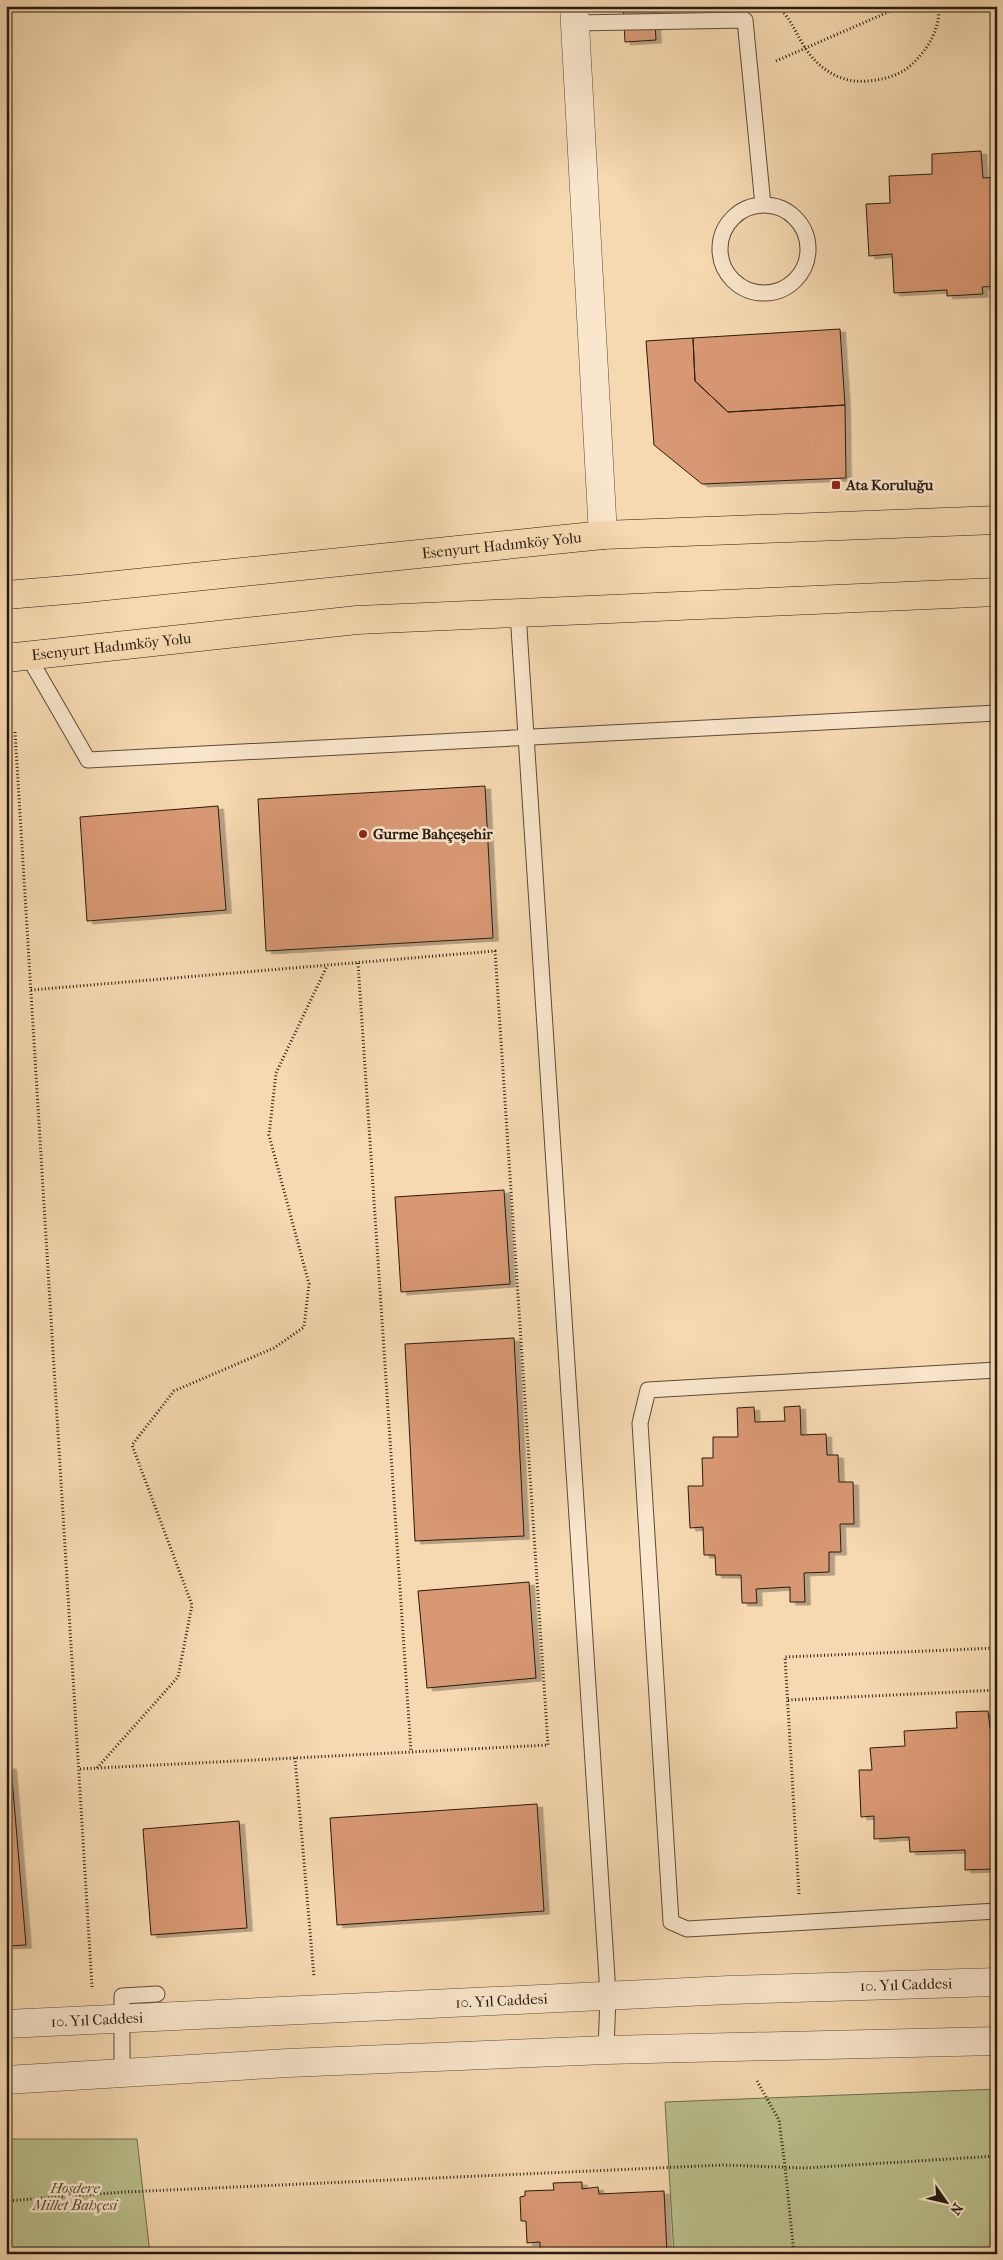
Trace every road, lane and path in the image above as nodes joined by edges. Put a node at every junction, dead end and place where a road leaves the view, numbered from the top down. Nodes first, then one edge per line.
1 (776, 6) edge
2 (902, 6) edge
3 (939, 6) edge
4 (574, 15) edge
5 (804, 48) junction
6 (750, 72) junction
7 (763, 205) junction
8 (997, 520) edge
9 (603, 535) junction
10 (997, 592) edge
11 (6, 595) edge
12 (518, 613) junction
13 (17, 657) edge
14 (997, 713) edge
15 (15, 732) dead end
16 (526, 738) junction
17 (358, 963) junction
18 (327, 965) junction
19 (31, 990) junction
20 (997, 1370) edge
21 (997, 1648) edge
22 (997, 1690) edge
23 (788, 1700) junction
24 (411, 1752) junction
25 (294, 1758) junction
26 (97, 1768) junction
27 (79, 1769) junction
28 (997, 1911) edge
29 (800, 1923) junction
30 (997, 1982) edge
31 (157, 1994) dead end
32 (608, 1996) junction
33 (317, 2010) junction
34 (122, 2019) junction
35 (94, 2020) junction
36 (6, 2024) edge
37 (997, 2041) edge
38 (739, 2048) junction
39 (606, 2050) junction
40 (122, 2073) junction
41 (6, 2080) edge
42 (997, 2156) edge
43 (785, 2166) junction
44 (6, 2201) edge
45 (794, 2254) edge

1 - 5 path
2 - 5 path
3 - 5 path
4 - 6 lane
4 - 9 street
5 - 6 path
6 - 7 lane
7 - 7 lane
8 - 9 main road, Esenyurt Hadımköy Yolu
9 - 11 main road, Esenyurt Hadımköy Yolu
10 - 12 main road, Esenyurt Hadımköy Yolu
12 - 13 main road, Esenyurt Hadımköy Yolu
12 - 16 lane
13 - 16 lane
14 - 16 lane
15 - 19 path
16 - 32 lane
17 - 18 path
17 - 24 path
17 - 24 path
18 - 19 path
18 - 26 path
19 - 27 path
20 - 29 lane
21 - 23 path
22 - 23 path
23 - 29 path
24 - 25 path
25 - 26 path
25 - 33 path
26 - 27 path
27 - 35 path
28 - 29 lane
30 - 32 street, 10. Yıl Caddesi
31 - 34 lane
32 - 33 street, 10. Yıl Caddesi
32 - 39 lane
33 - 34 street, 10. Yıl Caddesi
34 - 35 street, 10. Yıl Caddesi
34 - 40 lane
35 - 36 street, 10. Yıl Caddesi
37 - 38 street
38 - 39 street
38 - 43 path
39 - 40 street
40 - 41 street
42 - 43 path
43 - 44 path
43 - 45 path

